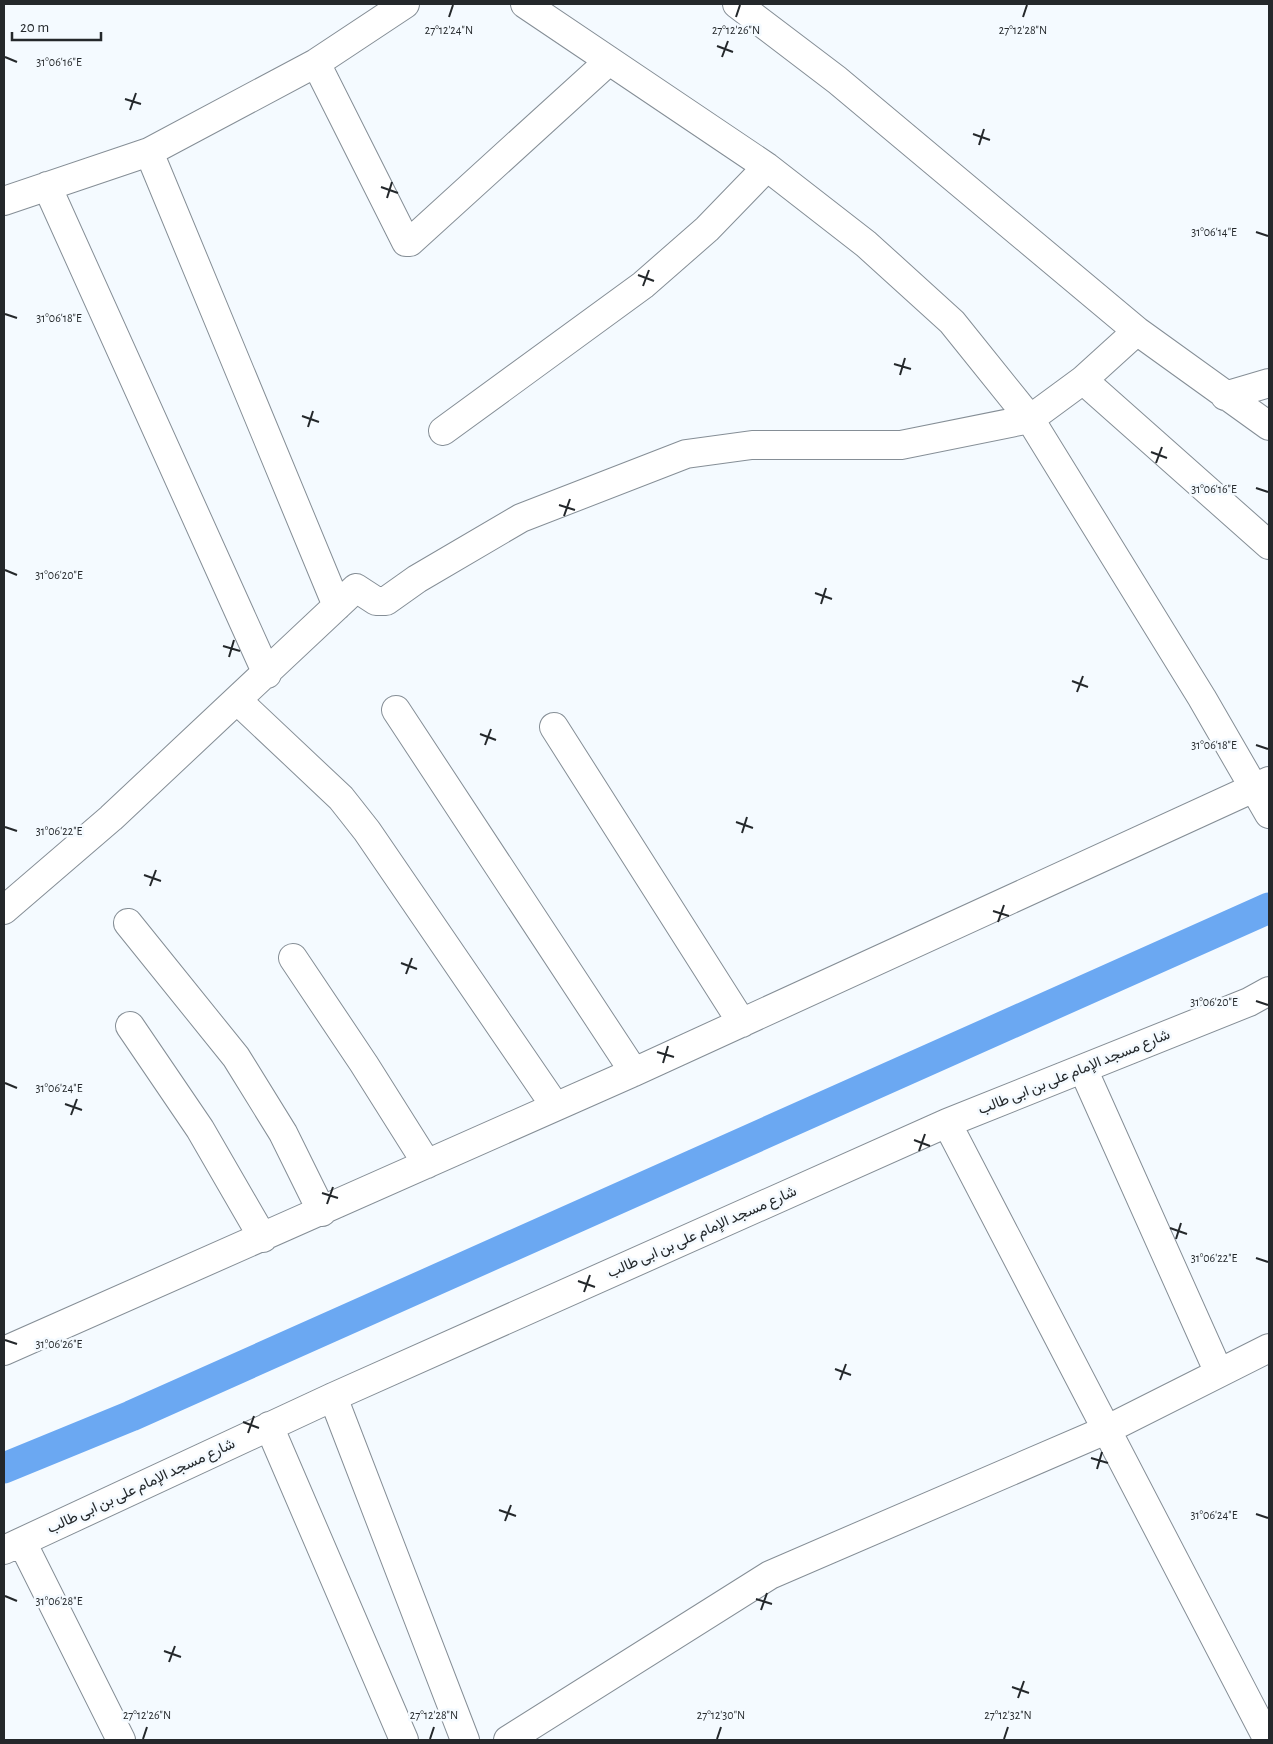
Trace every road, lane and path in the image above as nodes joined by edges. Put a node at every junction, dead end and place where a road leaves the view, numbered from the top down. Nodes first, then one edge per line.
1 (405, 4) edge
2 (737, 4) edge
3 (532, 6) edge
4 (609, 61) junction
5 (316, 63) junction
6 (148, 152) junction
7 (767, 167) junction
8 (47, 186) junction
9 (4, 201) edge
10 (1137, 332) junction
11 (1083, 380) junction
12 (1269, 383) edge
13 (1225, 396) junction
14 (1030, 419) junction
15 (1269, 426) edge
16 (443, 431) dead end
17 (1269, 546) edge
18 (337, 606) junction
19 (266, 674) junction
20 (237, 700) junction
21 (396, 710) dead end
22 (554, 727) dead end
23 (1261, 784) edge
24 (1269, 814) edge
25 (4, 910) edge
26 (128, 923) dead end
27 (293, 958) dead end
28 (1269, 991) edge
29 (742, 1023) junction
30 (130, 1026) dead end
31 (1083, 1069) junction
32 (634, 1072) junction
33 (555, 1106) junction
34 (947, 1123) junction
35 (427, 1164) junction
36 (322, 1212) junction
37 (263, 1238) junction
38 (1269, 1348) edge
39 (4, 1351) edge
40 (1219, 1373) junction
41 (333, 1397) junction
42 (269, 1426) junction
43 (1106, 1430) junction
44 (13, 1546) edge
45 (121, 1740) edge
46 (404, 1740) edge
47 (465, 1740) edge
48 (508, 1740) edge
49 (1268, 1740) edge

1 - 5 street
2 - 10 street
3 - 4 street
4 - 5 street
4 - 7 street
5 - 6 street
6 - 8 street
6 - 18 street
7 - 14 street
7 - 16 street
8 - 9 street
8 - 19 street
10 - 11 street
10 - 13 street
11 - 14 street
11 - 17 street
12 - 13 street
13 - 15 street
14 - 18 street
14 - 23 street
18 - 19 street
19 - 20 street
20 - 25 street
20 - 33 street
21 - 32 street
22 - 29 street
23 - 24 street
23 - 29 street
26 - 36 street
27 - 35 street
28 - 31 street, شارع مسجد الإمام على بن ابى طالب
29 - 32 street
30 - 37 street
31 - 34 street, شارع مسجد الإمام على بن ابى طالب
31 - 40 street
32 - 33 street
33 - 35 street
34 - 41 street, شارع مسجد الإمام على بن ابى طالب
34 - 43 street
35 - 36 street
36 - 37 street
37 - 39 street
38 - 40 street
40 - 43 street
41 - 42 street, شارع مسجد الإمام على بن ابى طالب
41 - 47 street
42 - 44 street, شارع مسجد الإمام على بن ابى طالب
42 - 46 street
43 - 48 street
43 - 49 street
44 - 45 street

